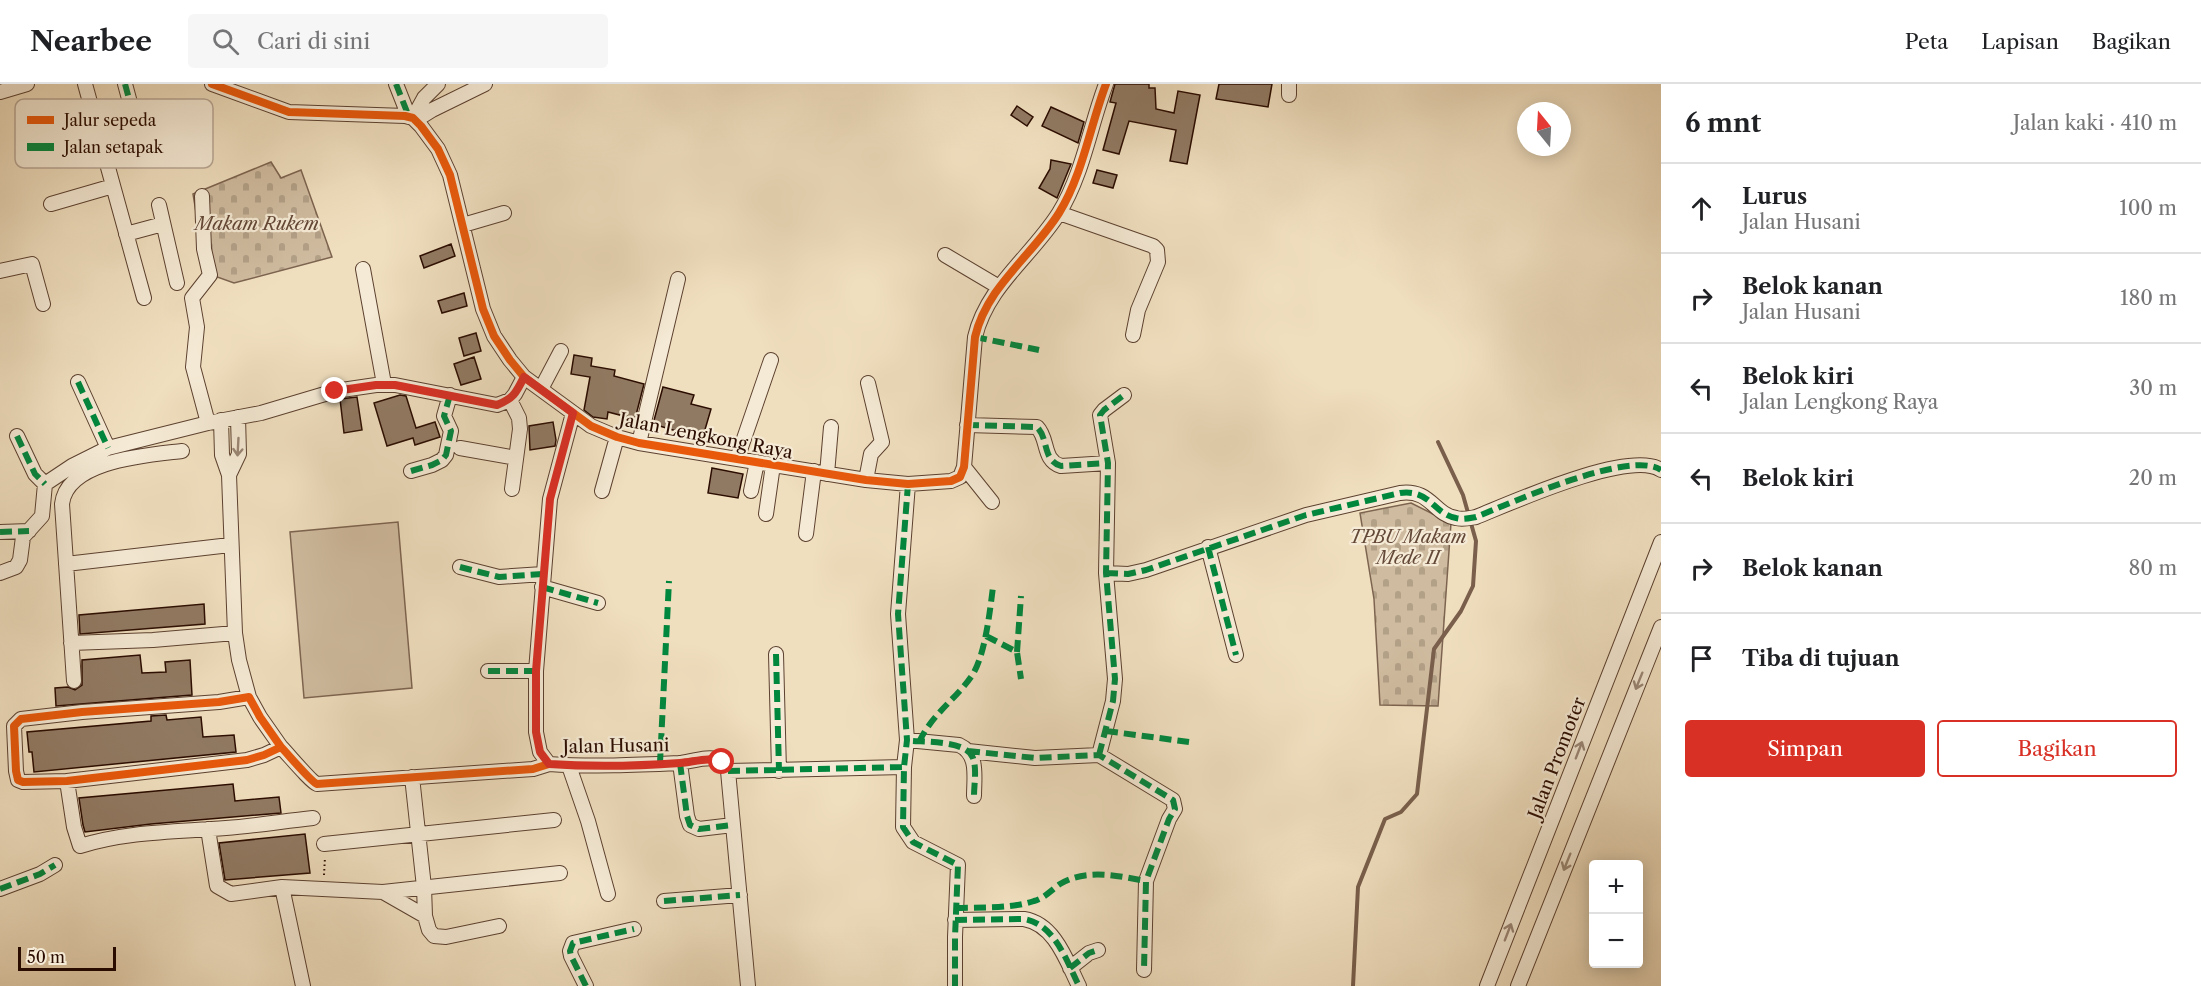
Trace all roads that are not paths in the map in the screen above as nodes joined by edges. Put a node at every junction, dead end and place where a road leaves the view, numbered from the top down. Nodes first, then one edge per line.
1 (27, 84) edge
2 (85, 84) edge
3 (124, 84) edge
4 (212, 84) edge
5 (396, 84) edge
6 (438, 84) edge
7 (485, 84) edge
8 (1101, 88) edge
9 (0, 92) edge
10 (89, 99) edge
11 (129, 99) edge
12 (413, 118) junction
13 (108, 168) edge
14 (113, 186) junction
15 (202, 196) dead end
16 (51, 204) dead end
17 (159, 206) dead end
18 (504, 213) dead end
19 (1059, 213) junction
20 (163, 224) junction
21 (464, 225) junction
22 (126, 234) junction
23 (945, 255) dead end
24 (363, 269) dead end
25 (0, 271) edge
26 (678, 279) dead end
27 (177, 283) dead end
28 (999, 287) junction
29 (144, 298) dead end
30 (44, 304) dead end
31 (1133, 335) dead end
32 (561, 351) dead end
33 (771, 360) dead end
34 (524, 377) junction
35 (78, 382) dead end
36 (868, 383) dead end
37 (384, 384) junction
38 (541, 389) junction
39 (450, 395) junction
40 (1124, 395) dead end
41 (510, 400) junction
42 (573, 413) junction
43 (238, 417) junction
44 (214, 422) junction
45 (967, 425) junction
46 (591, 426) junction
47 (831, 427) dead end
48 (570, 432) junction
49 (17, 436) dead end
50 (617, 437) junction
51 (639, 443) junction
52 (108, 448) junction
53 (460, 448) dead end
54 (182, 451) dead end
55 (516, 458) junction
56 (737, 459) junction
57 (757, 462) junction
58 (1108, 463) junction
59 (773, 465) junction
60 (964, 467) junction
61 (1661, 470) edge
62 (411, 471) dead end
63 (820, 472) junction
64 (229, 475) junction
65 (866, 480) junction
66 (45, 484) junction
67 (908, 484) junction
68 (512, 489) dead end
69 (602, 491) dead end
70 (751, 491) dead end
71 (992, 502) dead end
72 (766, 514) dead end
73 (29, 531) junction
74 (0, 532) edge
75 (806, 534) dead end
76 (1661, 542) edge
77 (231, 545) junction
78 (1208, 547) junction
79 (66, 564) junction
80 (460, 567) dead end
81 (0, 573) edge
82 (1106, 573) junction
83 (543, 581) junction
84 (598, 603) dead end
85 (1661, 627) edge
86 (235, 633) junction
87 (71, 643) junction
88 (776, 654) dead end
89 (1236, 655) dead end
90 (488, 671) dead end
91 (536, 671) junction
92 (74, 681) dead end
93 (249, 696) junction
94 (907, 740) junction
95 (281, 747) junction
96 (968, 751) junction
97 (1099, 755) junction
98 (680, 763) junction
99 (549, 764) junction
100 (570, 766) junction
101 (904, 767) junction
102 (728, 771) junction
103 (779, 771) junction
104 (412, 777) junction
105 (67, 781) junction
106 (974, 796) dead end
107 (313, 818) dead end
108 (554, 820) dead end
109 (733, 825) junction
110 (208, 829) junction
111 (418, 835) junction
112 (324, 844) dead end
113 (55, 865) dead end
114 (560, 873) dead end
115 (282, 887) junction
116 (424, 887) junction
117 (0, 889) edge
118 (383, 892) junction
119 (608, 894) dead end
120 (740, 896) junction
121 (664, 901) dead end
122 (425, 916) junction
123 (955, 920) junction
124 (499, 926) dead end
125 (634, 928) dead end
126 (1098, 950) dead end
127 (1070, 968) junction
128 (1144, 970) dead end
129 (303, 986) edge
130 (586, 986) edge
131 (748, 986) edge
132 (955, 986) edge
133 (1079, 986) edge
134 (1487, 986) edge
135 (1518, 986) edge

1 - 9 street
2 - 10 street
3 - 11 street
4 - 12 street
5 - 12 street, Jalan Lengkong Raya
6 - 12 street
7 - 12 street
8 - 19 street
12 - 21 street, Jalan Lengkong Raya
13 - 14 street
14 - 16 street
14 - 22 street
15 - 44 street
17 - 20 street
18 - 21 street
19 - 28 street
19 - 31 street
20 - 22 street
20 - 27 street
21 - 34 street, Jalan Lengkong Raya
22 - 29 street
23 - 28 street
24 - 37 street
25 - 30 street
26 - 51 street
28 - 45 street
32 - 38 street
33 - 56 street
34 - 38 street, Jalan Lengkong Raya
34 - 41 street
35 - 52 street
36 - 65 street
37 - 39 street
37 - 43 street
38 - 42 street, Jalan Lengkong Raya
39 - 41 street
39 - 62 street
40 - 58 street
41 - 55 street
42 - 46 street, Jalan Lengkong Raya
42 - 48 street, Jalan Husani
43 - 44 street
43 -> 64 street
44 - 52 street
44 - 64 street
45 - 58 street
45 - 60 street
46 - 48 street
46 - 50 street, Jalan Lengkong Raya
47 - 63 street
48 - 83 street, Jalan Husani
49 - 66 street
50 - 51 street, Jalan Lengkong Raya
50 - 69 street
51 - 56 street, Jalan Lengkong Raya
52 - 66 street
53 - 55 street
54 - 79 street
55 - 68 street
56 - 57 street, Jalan Lengkong Raya
57 - 59 street, Jalan Lengkong Raya
57 - 70 street
58 - 82 street
59 - 63 street, Jalan Lengkong Raya
59 - 72 street
60 - 67 street, Jalan Lengkong Raya
60 - 71 street
61 - 78 street
63 - 65 street, Jalan Lengkong Raya
63 - 75 street
64 - 77 street
65 - 67 street, Jalan Lengkong Raya
66 - 73 street
67 - 94 street
73 - 74 street
73 - 81 street
134 -> 76 street, Jalan Promoter
77 - 79 street
77 - 86 street
78 - 82 street
78 - 89 street
79 - 87 street
80 - 83 street
82 - 97 street
83 - 84 street
83 - 91 street, Jalan Husani
85 -> 135 street
86 - 87 street
86 - 93 street
87 - 92 street
88 - 103 street
90 - 91 street
91 - 99 street, Jalan Husani
93 - 95 street
93 - 105 street
94 - 96 street
94 - 101 street
95 - 104 street
95 - 105 street
96 - 97 street
96 - 106 street
97 - 128 street
98 - 100 street, Jalan Husani
98 - 102 street, Jalan Husani
98 - 109 street
99 - 100 street, Jalan Husani
99 - 104 street
100 - 119 street
101 - 103 street
101 - 123 street
102 - 103 street
102 - 109 street
104 - 111 street
105 - 110 street
107 - 110 street
108 - 111 street
109 - 120 street
110 - 115 street
111 - 112 street
111 - 116 street
113 - 117 street
114 - 116 street
115 - 118 street
115 - 129 street
116 - 118 street
116 - 122 street
118 - 122 street
120 - 121 street
120 - 131 street
122 - 124 street
123 - 127 street
123 - 132 street
125 - 130 street
126 - 127 street
127 - 133 street

